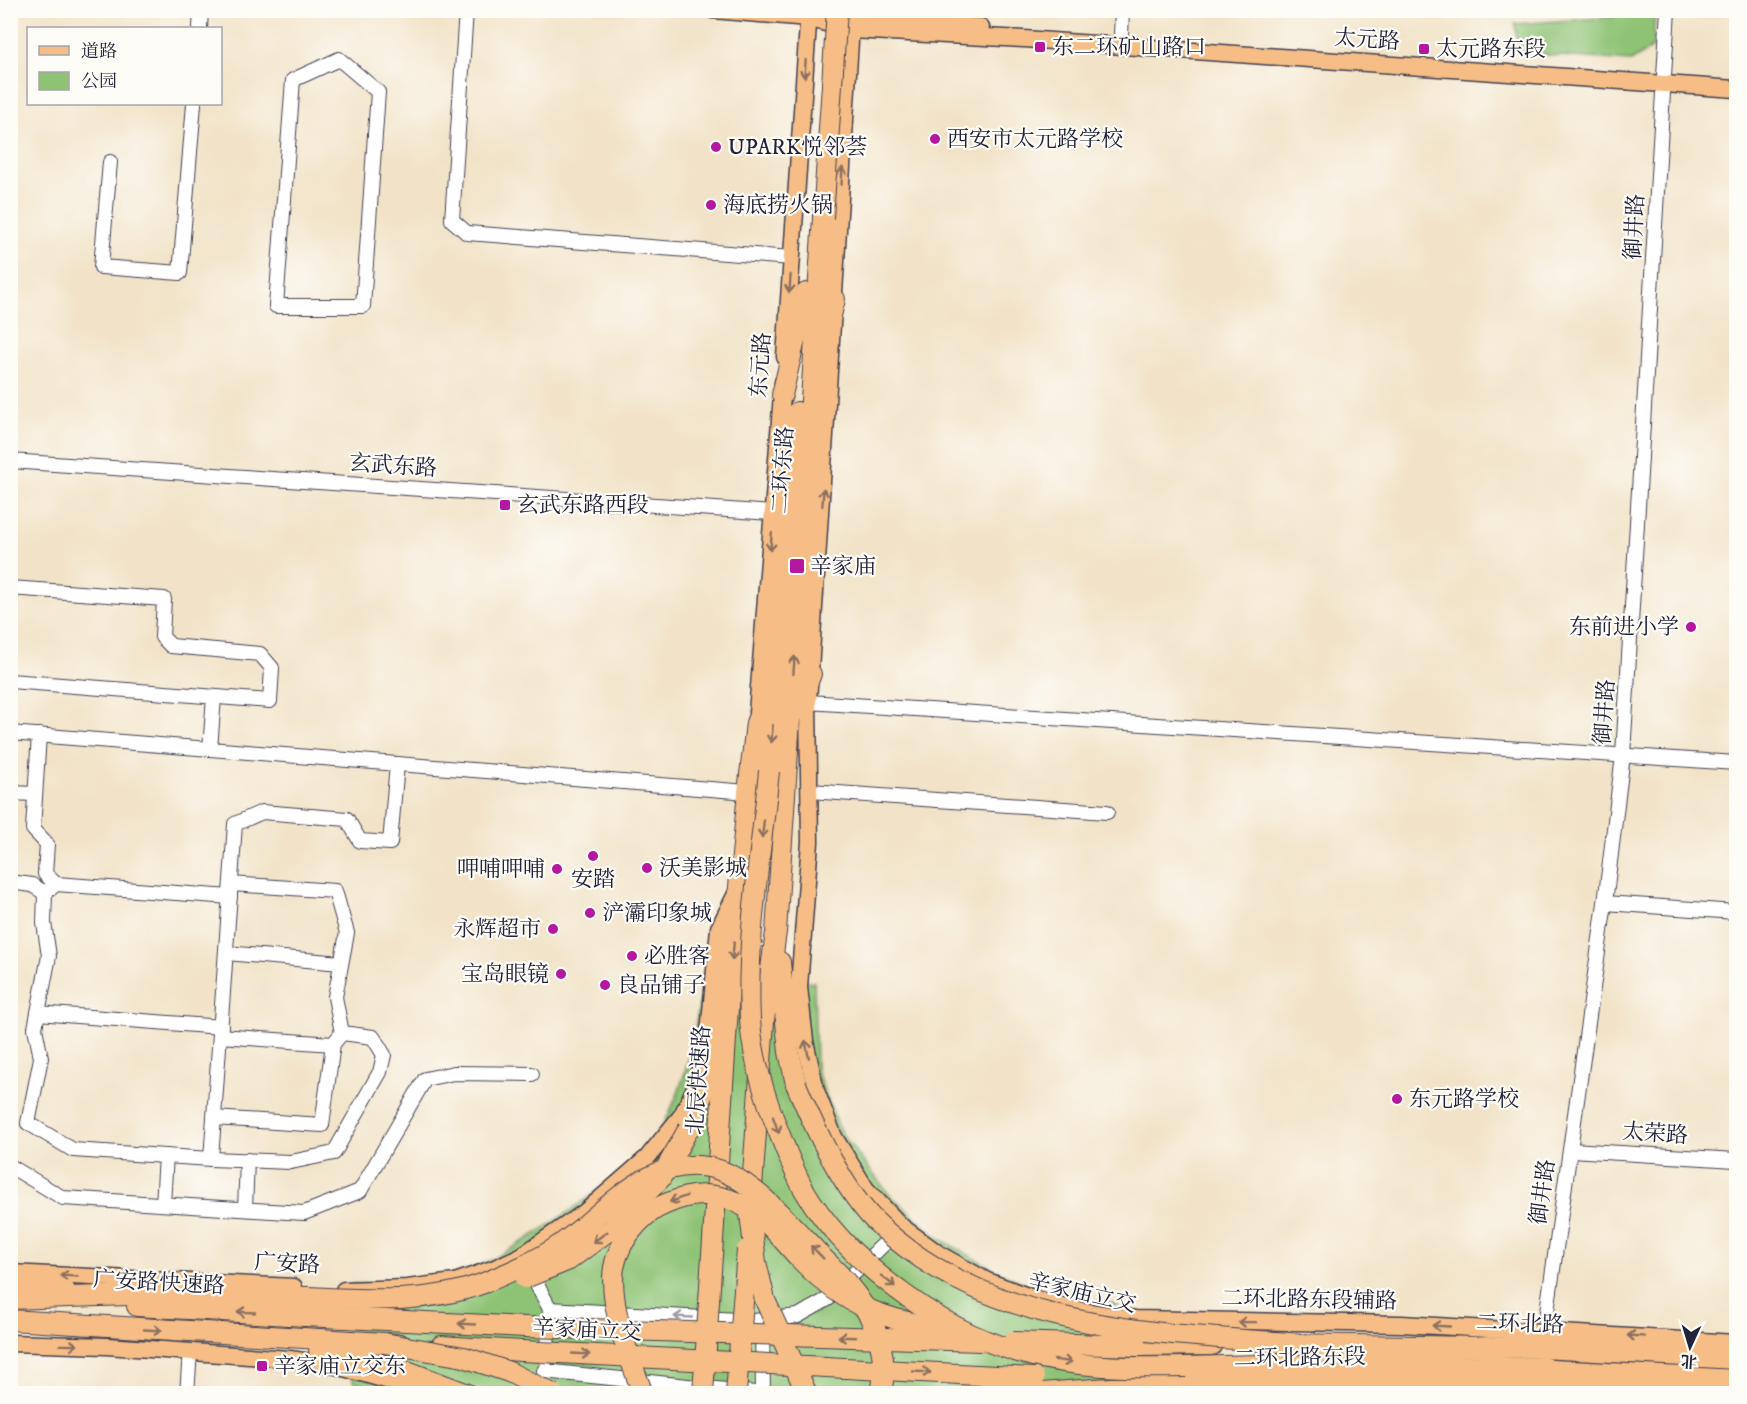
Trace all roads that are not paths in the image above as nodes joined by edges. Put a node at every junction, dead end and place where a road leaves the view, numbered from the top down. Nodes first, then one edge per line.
1 (201, 10) edge
2 (466, 10) edge
3 (713, 10) edge
4 (1122, 10) edge
5 (1668, 10) edge
6 (817, 12) edge
7 (848, 17) edge
8 (200, 27) edge
9 (1121, 36) junction
10 (1737, 78) edge
11 (1664, 79) junction
12 (1737, 89) edge
13 (194, 105) edge
14 (110, 162) dead end
15 (817, 216) junction
16 (792, 258) junction
17 (806, 293) junction
18 (835, 299) junction
19 (363, 306) joint
20 (782, 394) junction
21 (811, 400) junction
22 (10, 461) edge
23 (774, 513) junction
24 (10, 588) edge
25 (778, 667) junction
26 (811, 674) junction
27 (10, 681) edge
28 (214, 697) junction
29 (808, 702) junction
30 (756, 723) junction
31 (790, 729) junction
32 (10, 733) edge
33 (39, 735) junction
34 (210, 749) junction
35 (1623, 751) junction
36 (1737, 755) edge
37 (397, 764) junction
38 (1737, 764) edge
39 (810, 791) junction
40 (748, 792) junction
41 (10, 793) edge
42 (34, 794) junction
43 (1107, 812) dead end
44 (45, 874) junction
45 (10, 882) edge
46 (32, 885) junction
47 (740, 886) junction
48 (50, 889) junction
49 (231, 890) junction
50 (1605, 903) junction
51 (1737, 912) edge
52 (776, 933) junction
53 (226, 953) junction
54 (341, 963) junction
55 (729, 992) junction
56 (38, 1013) junction
57 (220, 1031) junction
58 (342, 1033) junction
59 (333, 1044) junction
60 (532, 1074) dead end
61 (214, 1118) junction
62 (1571, 1150) junction
63 (166, 1156) junction
64 (211, 1159) junction
65 (247, 1160) junction
66 (1737, 1160) edge
67 (10, 1166) edge
68 (163, 1204) junction
69 (245, 1209) junction
70 (750, 1214) junction
71 (902, 1227) junction
72 (521, 1256) junction
73 (10, 1273) edge
74 (10, 1284) edge
75 (188, 1293) junction
76 (10, 1299) edge
77 (307, 1306) junction
78 (550, 1309) junction
79 (345, 1319) junction
80 (10, 1320) edge
81 (762, 1320) junction
82 (117, 1328) junction
83 (10, 1330) edge
84 (1543, 1339) junction
85 (1005, 1342) junction
86 (1737, 1342) edge
87 (10, 1343) edge
88 (301, 1343) junction
89 (384, 1343) junction
90 (1302, 1344) junction
91 (190, 1351) junction
92 (1737, 1359) edge
93 (544, 1371) junction
94 (1191, 1375) junction
95 (1405, 1380) junction
96 (1737, 1380) edge
97 (1552, 1382) edge
98 (1521, 1389) edge
99 (763, 1393) edge
100 (187, 1394) edge
101 (435, 1394) edge
102 (468, 1394) edge
103 (537, 1394) edge
104 (554, 1394) edge
105 (643, 1394) edge
106 (703, 1394) edge
107 (736, 1394) edge
108 (807, 1394) edge
109 (881, 1394) edge
110 (1029, 1394) edge
111 (1438, 1394) edge
112 (1490, 1394) edge
113 (1499, 1394) edge
114 (1683, 1394) edge

1 - 8 street
2 - 16 street
3 - 6 main road
4 - 9 street
5 - 11 street, 御井路
6 - 7 main road
6 - 15 highway, 二环东路
6 -> 16 main road, 东元路
7 - 9 main road, 太元路
7 - 11 main road, 太元路
7 - 15 highway, 二环东路, bridge
18 -> 7 main road
9 - 11 main road, 太元路
10 - 11 main road, 太元路
11 - 12 main road, 太元路
11 - 35 street, 御井路
13 - 14 street
15 - 17 highway
15 - 21 highway, 二环东路
16 -> 20 main road, 东元路
17 - 20 highway
17 - 25 highway
18 - 21 highway
26 -> 18 main road
19 - 19 street
20 - 23 main road, 东元路
31 -> 21 highway, 二环东路
22 - 23 street, 玄武东路
23 -> 30 main road, 东元路
24 - 28 street
25 - 30 highway, 北辰快速路
25 -> 94 highway, bridge
26 - 29 main road
26 - 31 highway
27 - 28 street
28 - 34 street
29 - 35 street
29 - 39 main road, 二环北路东段辅路
30 - 40 highway, 北辰快速路
31 - 52 highway, 二环东路
32 - 33 street
33 - 34 street
33 - 42 street
34 - 37 street
35 - 36 street
35 - 38 street
35 - 50 street, 御井路
37 - 40 street
37 - 49 street
39 - 43 street
71 -> 39 main road, 二环北路东段辅路
40 - 47 highway, 北辰快速路
41 - 42 street
42 - 44 street
44 - 46 street
44 - 48 street
45 - 46 street
46 - 48 street
47 -> 55 highway, 北辰快速路
47 - 72 main road, 广安路
48 - 49 street
48 - 56 street
49 - 53 street
49 - 54 street
50 - 51 street
50 - 62 street, 御井路
52 - 70 highway
52 - 90 highway, 辛家庙立交, bridge
53 - 54 street
53 - 57 street
54 - 58 street
55 -> 79 highway, bridge
55 - 106 highway, 北辰快速路, bridge
56 - 57 street
56 - 63 street
57 - 59 street
57 - 61 street
58 - 59 street
58 - 65 street
59 - 61 street
60 - 69 street
61 - 64 street
62 - 66 street, 太荣路
62 - 84 street, 御井路
63 - 64 street
63 - 68 street
64 - 65 street
65 - 69 street
67 - 68 street
68 - 69 street
70 - 107 highway, bridge
70 - 108 highway, bridge
71 - 81 street
84 -> 71 main road, 二环北路东段辅路
72 -> 73 main road, 广安路
72 - 78 street
74 - 75 main road
75 - 76 highway
75 - 77 highway
77 -> 76 highway, 广安路快速路
77 - 79 highway, 辛家庙立交, bridge
109 -> 77 highway, bridge
81 -> 78 street
78 - 93 street
85 -> 79 highway, 辛家庙立交, bridge
80 - 82 highway, 广安路快速路
81 - 99 street
82 - 83 highway
82 -> 88 highway, 广安路快速路
86 -> 84 main road, 二环北路东段辅路
84 - 90 highway, 二环北路
84 - 92 highway, 二环北路
85 - 90 highway, 辛家庙立交, bridge
85 -> 105 highway, bridge
87 -> 91 main road
88 - 89 highway, 辛家庙立交
88 - 102 highway
89 -> 94 highway, 辛家庙立交, bridge
89 - 104 highway, bridge
91 - 100 street
91 - 101 main road
93 - 99 street
93 - 103 street
94 - 95 highway, 二环北路东段
94 - 97 highway, 二环北路
94 - 110 highway
95 - 97 highway, 二环北路
95 - 98 highway
96 - 97 highway, 二环北路
97 - 98 main road
97 - 114 main road
98 - 113 main road
111 - 112 main road

